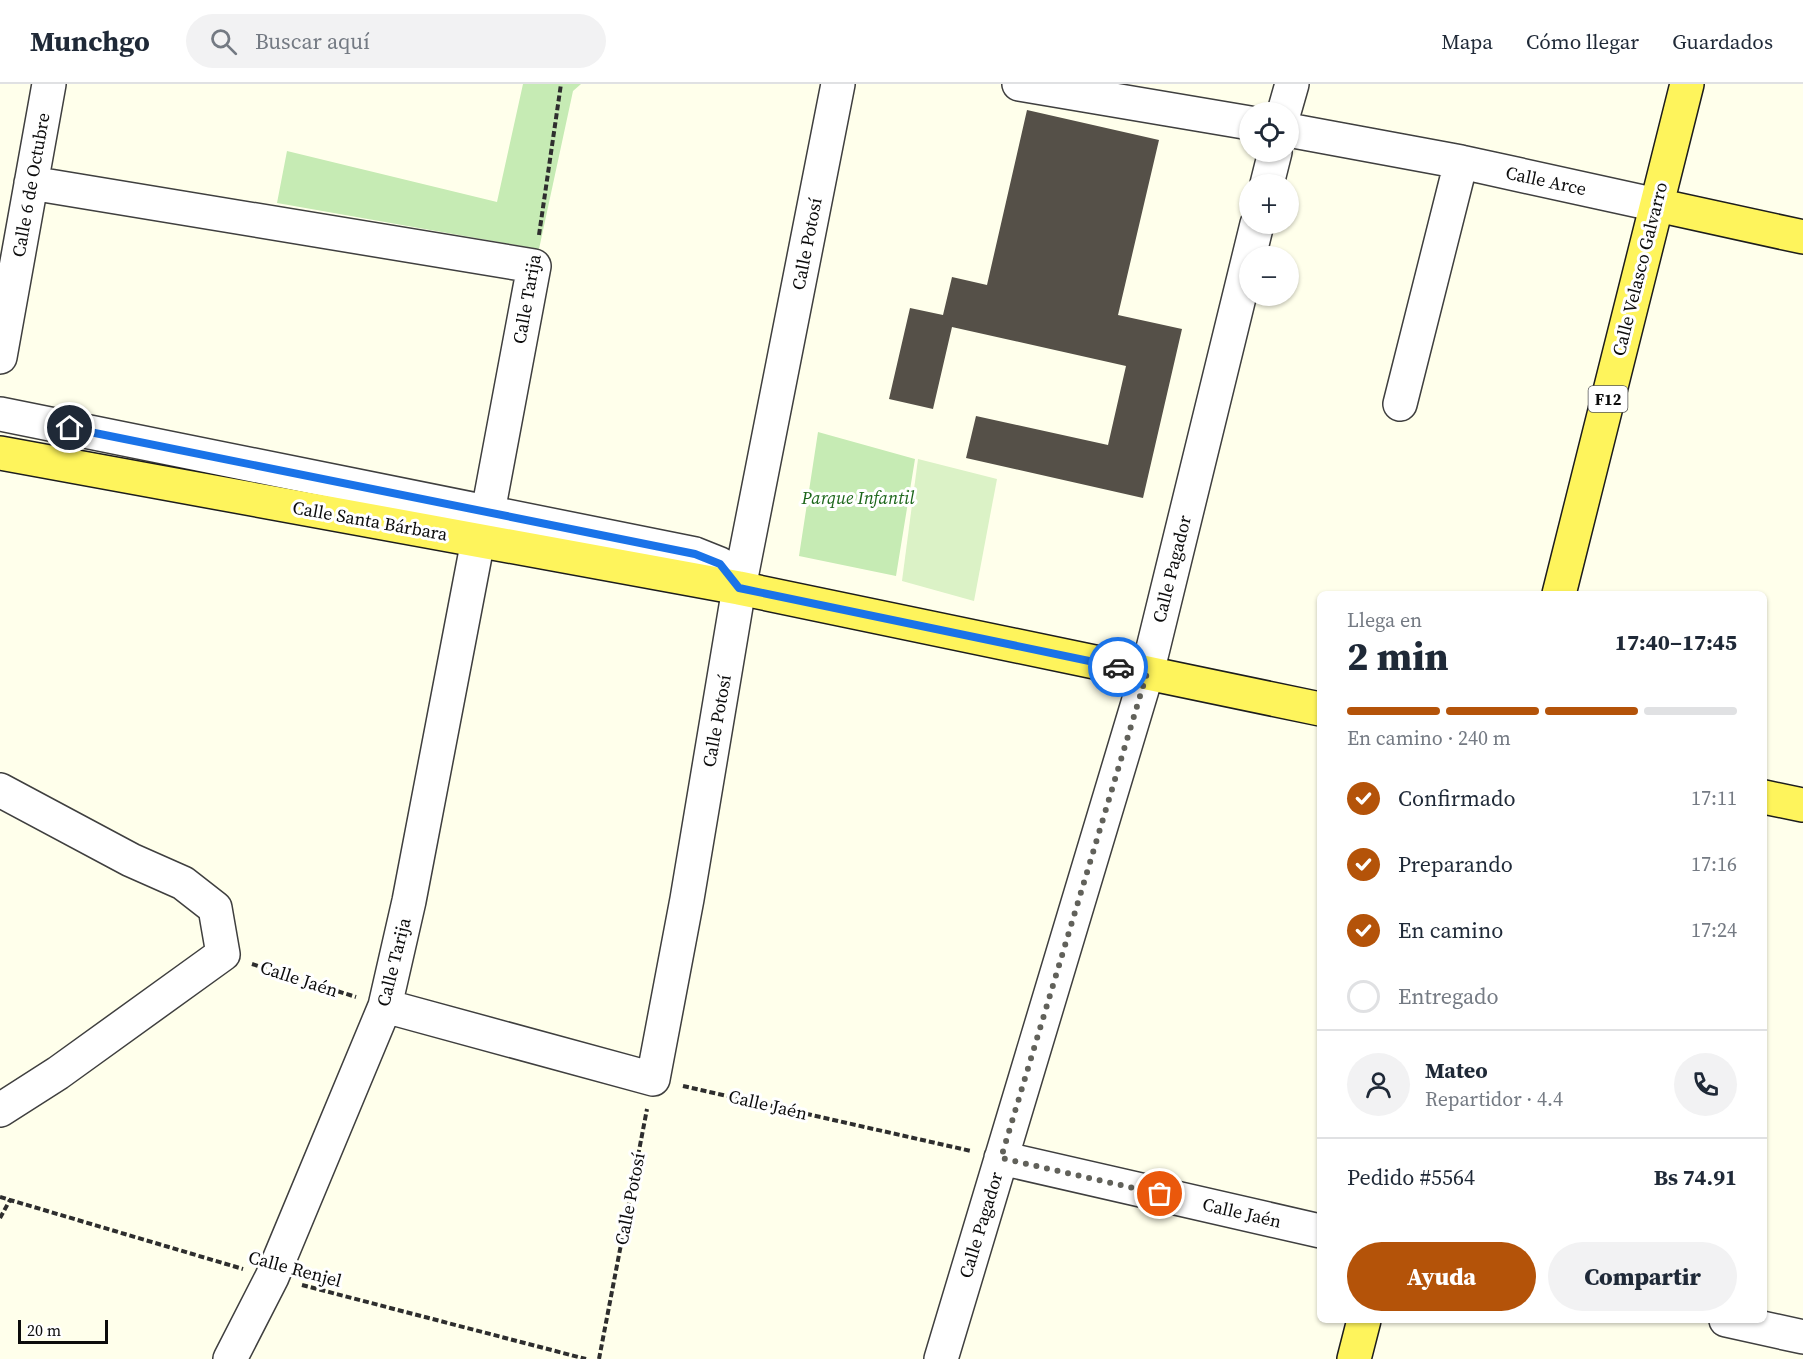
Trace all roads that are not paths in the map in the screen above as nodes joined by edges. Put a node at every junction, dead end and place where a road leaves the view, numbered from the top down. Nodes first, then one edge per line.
1 (49, 84) edge
2 (838, 84) edge
3 (1019, 84) edge
4 (1292, 84) edge
5 (1687, 84) edge
6 (1287, 102) edge
7 (1239, 121) edge
8 (1299, 132) edge
9 (1461, 162) junction
10 (31, 183) junction
11 (1657, 205) junction
12 (1255, 234) edge
13 (1803, 237) edge
14 (0, 357) edge
15 (1400, 404) dead end
16 (0, 414) edge
17 (0, 453) edge
18 (483, 526) junction
19 (739, 588) junction
20 (1560, 591) edge
21 (1147, 673) junction
22 (1317, 708) edge
23 (0, 790) edge
24 (1767, 798) edge
25 (1803, 805) edge
26 (385, 1006) junction
27 (0, 1110) edge
28 (1001, 1158) junction
29 (1317, 1230) edge
30 (1363, 1323) edge
31 (1740, 1323) edge
32 (1803, 1337) edge
33 (230, 1359) edge
34 (941, 1359) edge
35 (1354, 1359) edge

1 - 10 street, Calle 6 de Octubre
2 - 19 street, Calle Potosí
3 - 7 street
4 - 6 street
5 - 11 main road, Calle Velasco Galvarro / F12
8 - 9 street, Calle Arce
9 - 11 street, Calle Arce
9 - 15 street
10 - 14 street, Calle 6 de Octubre
10 - 18 street, Calle Tarija
11 - 13 main road, Calle Arce
11 - 20 main road, Calle Velasco Galvarro / F12
12 - 21 street, Calle Pagador
16 - 18 street, Calle Santa Bárbara
17 - 18 main road, Calle Santa Bárbara
18 - 19 main road, Calle Santa Bárbara
18 - 26 street, Calle Tarija
19 - 21 main road, Calle Santa Bárbara
19 - 26 street, Calle Potosí
21 - 22 main road, Calle Santa Bárbara
21 - 28 street, Calle Pagador
23 - 27 street
24 - 25 main road
26 - 33 street, Calle Tarija
28 - 29 street, Calle Jaén
28 - 34 street, Calle Pagador
30 - 35 main road
31 - 32 street

